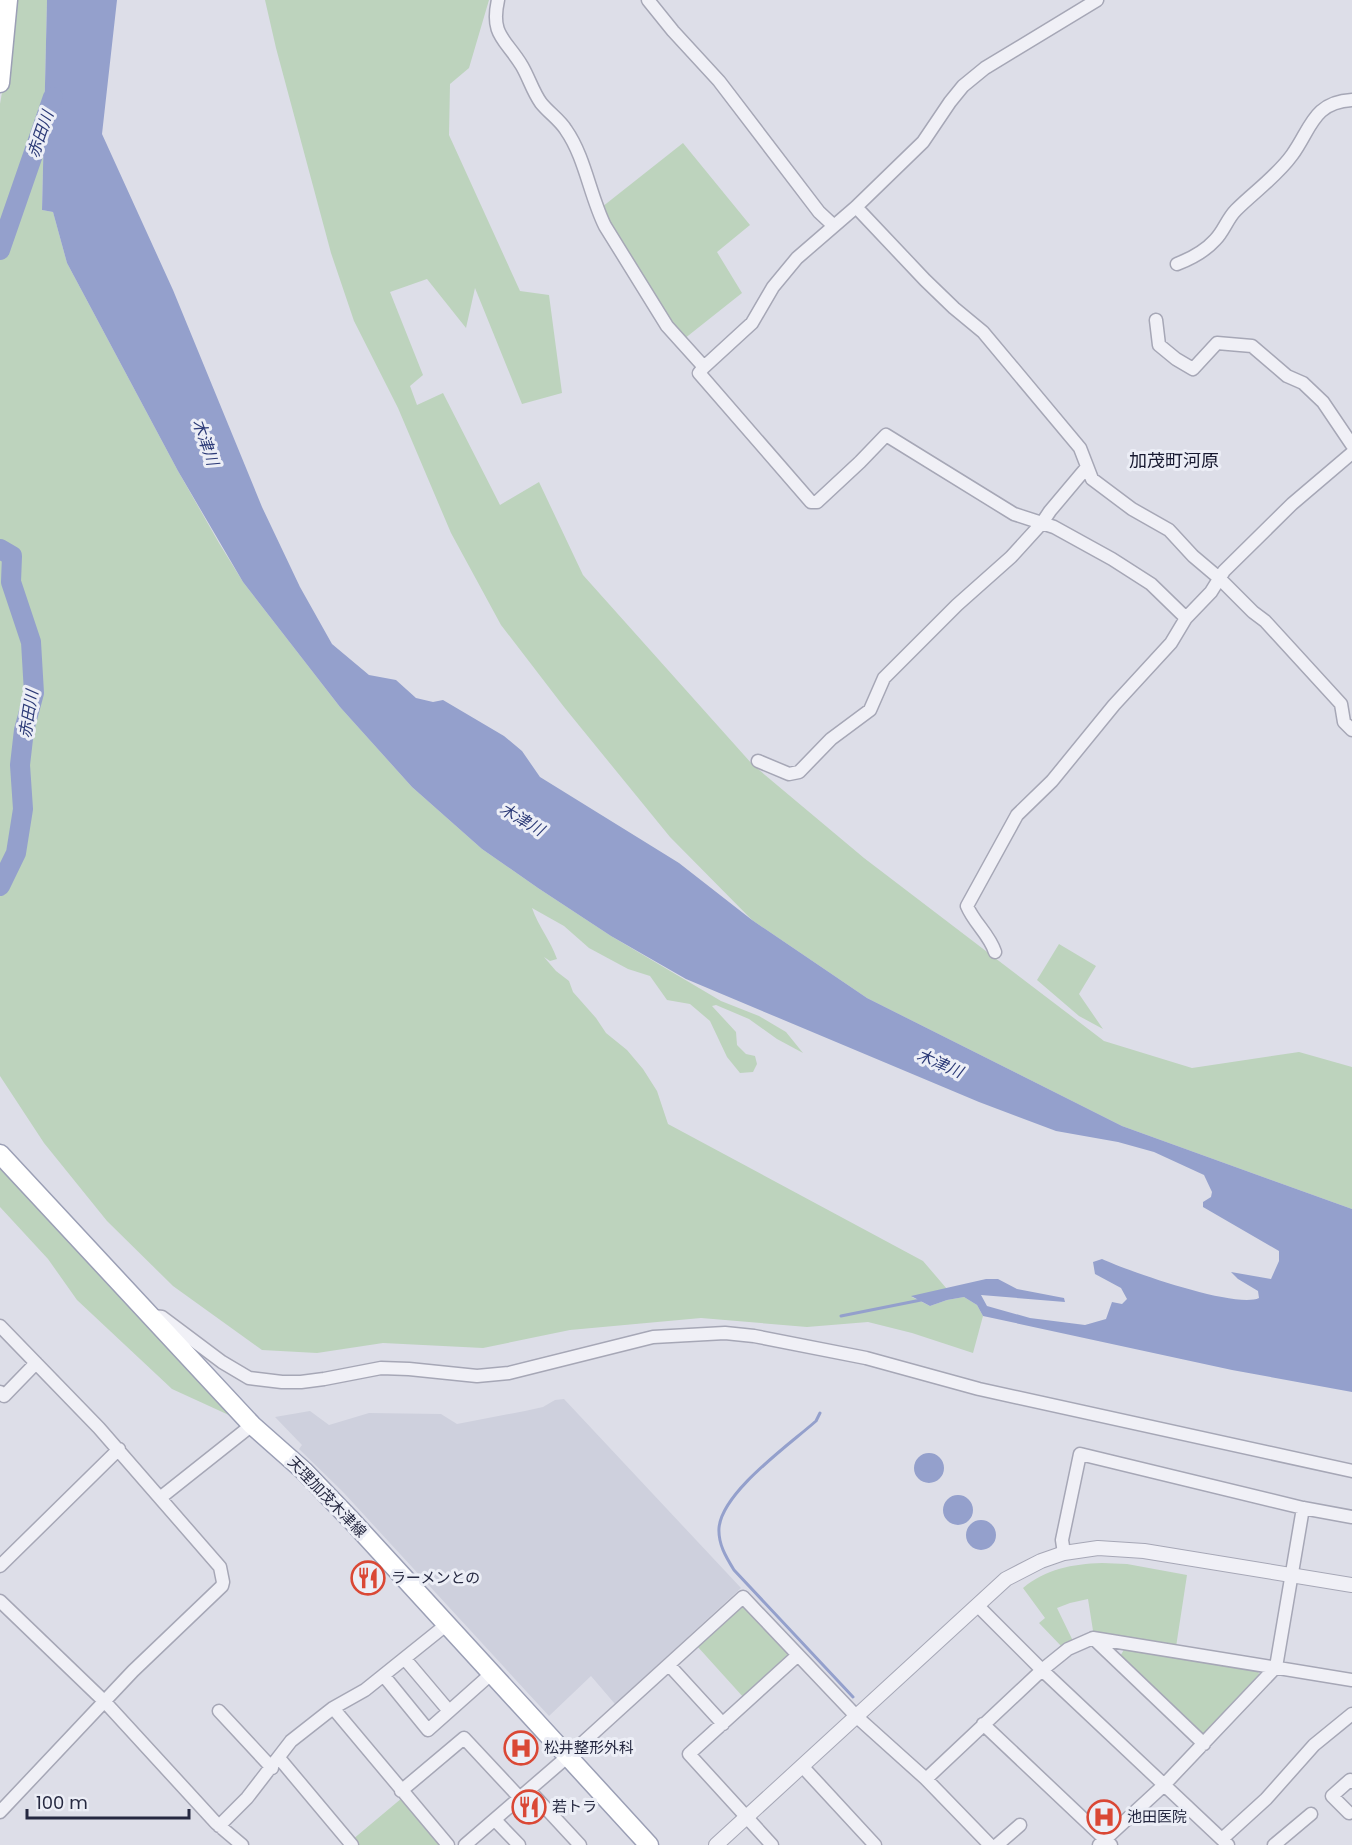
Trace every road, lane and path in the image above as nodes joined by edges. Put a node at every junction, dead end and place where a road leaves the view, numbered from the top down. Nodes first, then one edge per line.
1 (8, 0) edge
2 (498, 0) edge
3 (648, 0) edge
4 (1097, 0) edge
5 (0, 83) edge
6 (1352, 100) edge
7 (856, 207) junction
8 (834, 226) junction
9 (1177, 264) dead end
10 (1156, 320) dead end
11 (704, 367) junction
12 (1352, 445) edge
13 (1352, 453) edge
14 (1087, 467) junction
15 (1042, 523) junction
16 (1219, 578) junction
17 (1186, 618) junction
18 (1352, 730) edge
19 (758, 761) dead end
20 (995, 952) dead end
21 (0, 1154) edge
22 (152, 1316) junction
23 (0, 1326) edge
24 (36, 1363) junction
25 (0, 1392) edge
26 (252, 1425) junction
27 (119, 1449) junction
28 (1352, 1471) edge
29 (160, 1498) junction
30 (1303, 1508) junction
31 (1352, 1517) edge
32 (1064, 1554) junction
33 (0, 1566) edge
34 (1292, 1575) junction
35 (1352, 1585) edge
36 (0, 1601) edge
37 (978, 1606) junction
38 (446, 1626) junction
39 (1093, 1638) junction
40 (798, 1655) junction
41 (405, 1659) junction
42 (669, 1665) junction
43 (1276, 1667) junction
44 (1042, 1670) junction
45 (491, 1674) junction
46 (384, 1676) junction
47 (1352, 1680) edge
48 (105, 1702) junction
49 (333, 1708) junction
50 (219, 1711) dead end
51 (449, 1711) junction
52 (1352, 1714) edge
53 (857, 1717) junction
54 (723, 1724) junction
55 (983, 1724) junction
56 (1204, 1744) junction
57 (567, 1757) junction
58 (275, 1763) junction
59 (802, 1766) junction
60 (926, 1779) junction
61 (1352, 1782) edge
62 (1163, 1786) junction
63 (401, 1791) junction
64 (525, 1794) junction
65 (0, 1812) edge
66 (1349, 1813) dead end
67 (1311, 1814) dead end
68 (746, 1817) junction
69 (495, 1820) junction
70 (1020, 1825) dead end
71 (219, 1826) junction
72 (1225, 1842) edge
73 (985, 1843) edge
74 (1105, 1843) edge
75 (242, 1845) edge
76 (352, 1845) edge
77 (448, 1845) edge
78 (465, 1845) edge
79 (519, 1845) edge
80 (580, 1845) edge
81 (649, 1845) edge
82 (716, 1845) edge
83 (772, 1845) edge
84 (875, 1845) edge
85 (997, 1845) edge
86 (1274, 1845) edge

1 - 5 main road
2 - 11 street
3 - 8 street
4 - 7 street
6 - 9 street
7 - 8 street
7 - 14 street
8 - 11 street
10 - 12 street
11 - 15 street
13 - 16 street
14 - 15 street
14 - 16 street
15 - 17 street
15 - 19 street
16 - 17 street
16 - 18 street
17 - 20 street
21 - 22 main road, 天理加茂木津線
22 - 26 main road, 天理加茂木津線
22 - 28 street
23 - 24 street
24 - 25 street
24 - 27 street
26 - 29 street
26 - 38 main road, 天理加茂木津線
27 - 29 street
27 - 33 street
29 - 48 street
30 - 31 street
30 - 32 street
30 - 34 street
32 - 34 street
32 - 37 street
34 - 35 street
34 - 43 street
36 - 48 street
37 - 44 street
37 - 53 street
38 - 41 street
38 - 45 main road, 天理加茂木津線
39 - 43 street
39 - 44 street
39 - 56 street
40 - 42 street
40 - 53 street
40 - 54 street
41 - 46 street
41 - 51 street
42 - 54 street
42 - 57 street
43 - 47 street
43 - 56 street
44 - 55 street
44 - 62 street
45 - 51 street
45 - 57 main road, 天理加茂木津線
46 - 49 street
46 - 51 street
48 - 65 street
48 - 71 street
49 - 58 street
49 - 63 street
50 - 58 street
52 - 72 street
53 - 59 street
53 - 60 street
54 - 68 street
55 - 60 street
55 - 74 street
56 - 62 street
57 - 64 street
57 - 81 main road, 天理加茂木津線
58 - 71 street
58 - 76 street
59 - 68 street
59 - 84 street
60 - 73 street
61 - 66 street
62 - 72 street
62 - 74 street
63 - 64 street
63 - 77 street
64 - 69 street
64 - 80 street
67 - 86 street
68 - 82 street
68 - 83 street
69 - 78 street
69 - 79 street
70 - 85 street
71 - 75 street

